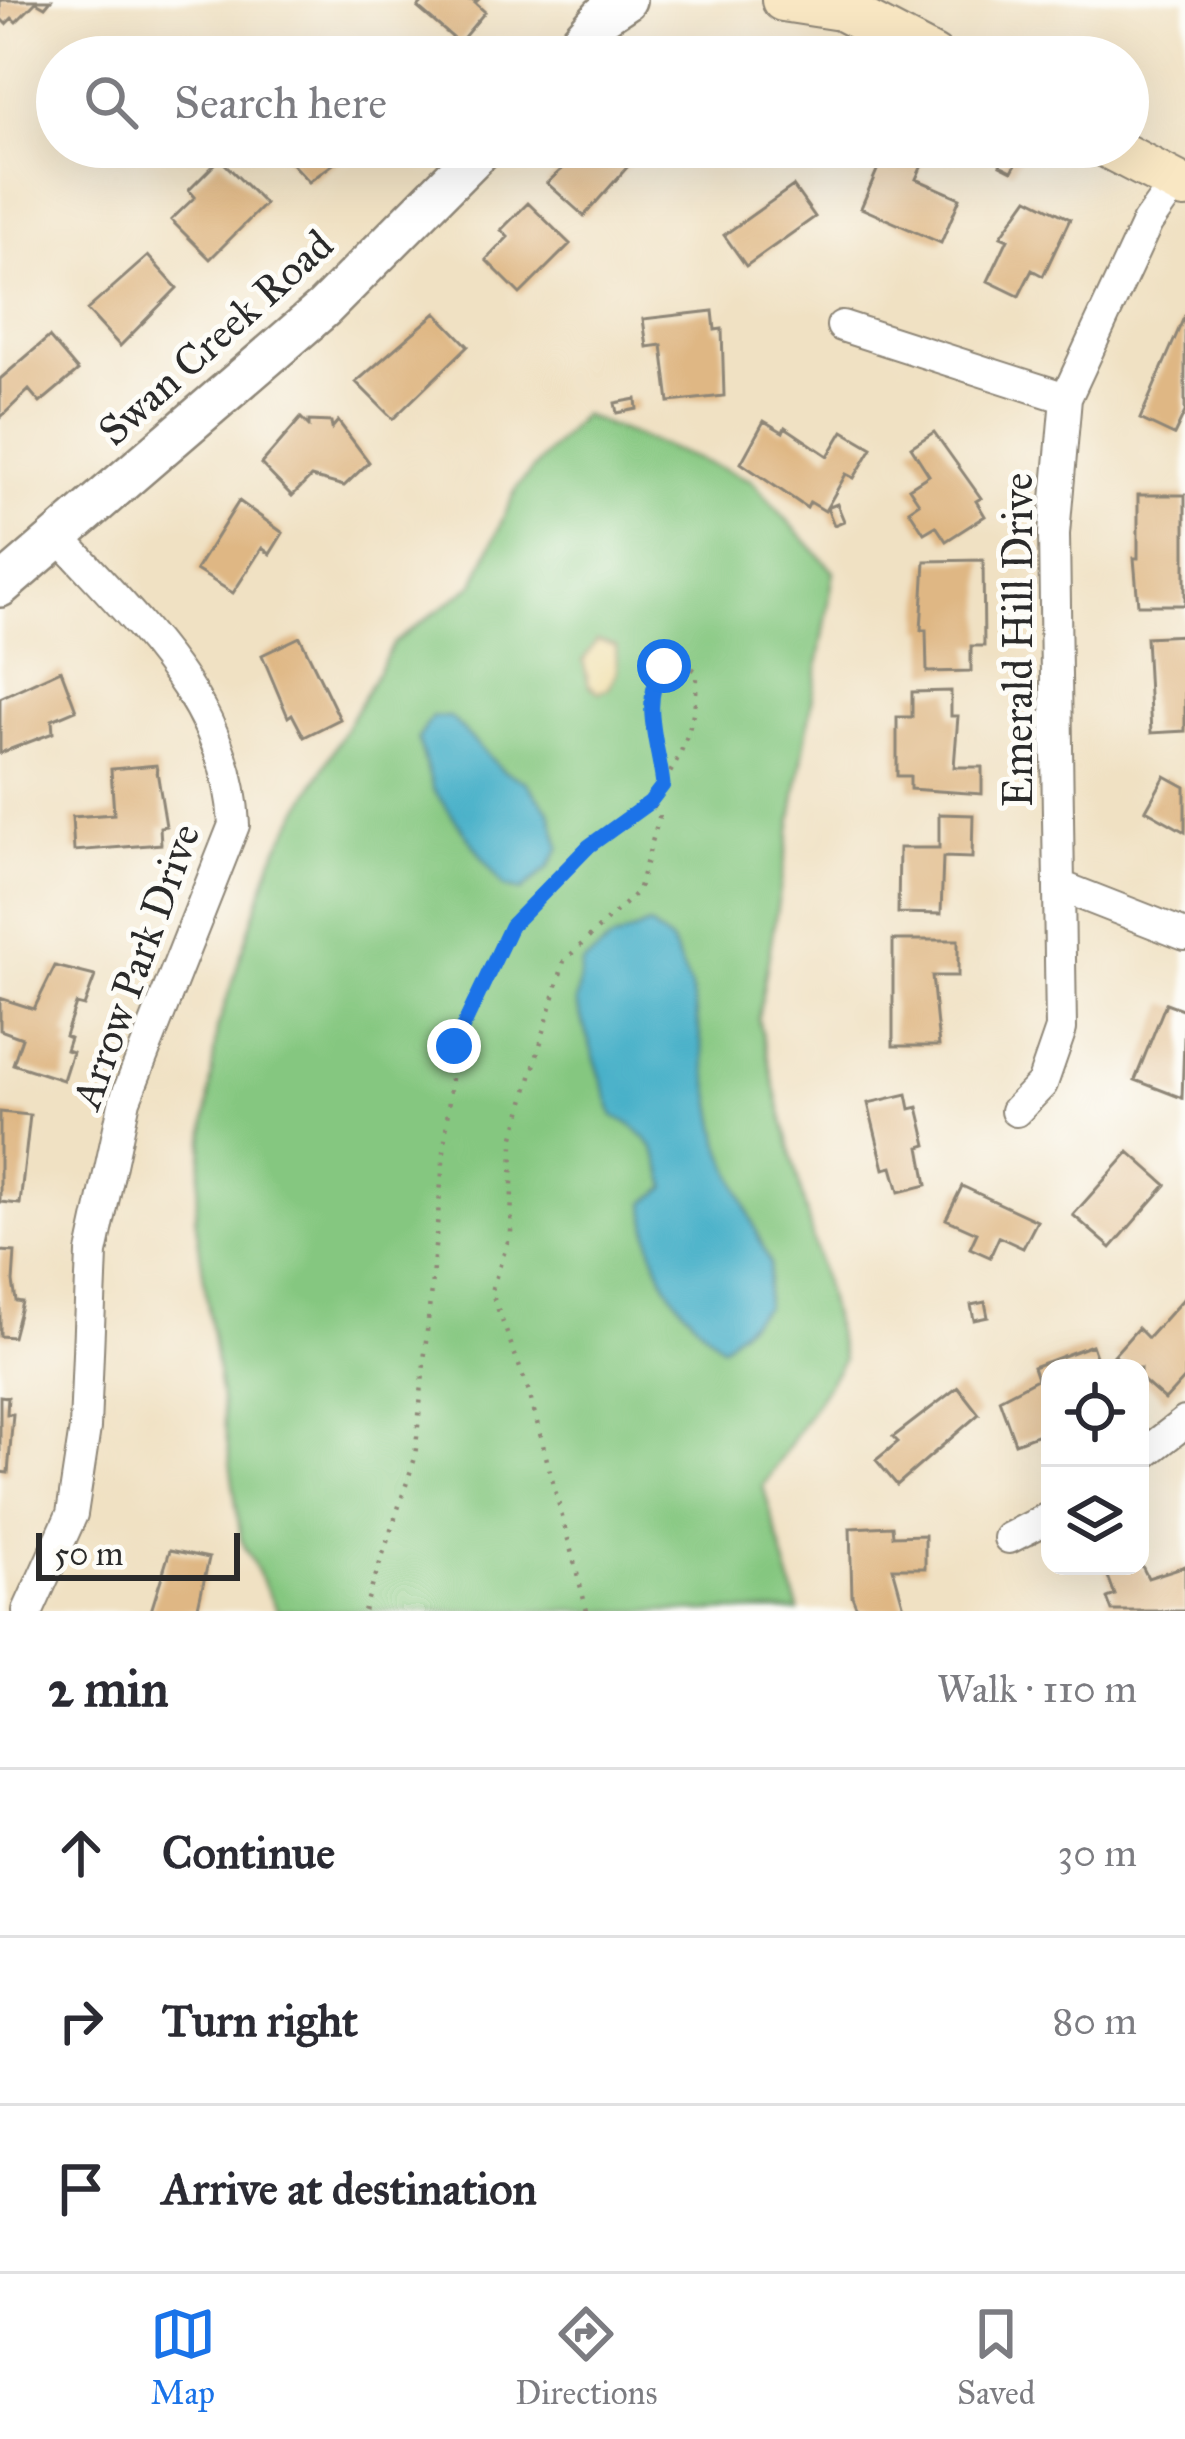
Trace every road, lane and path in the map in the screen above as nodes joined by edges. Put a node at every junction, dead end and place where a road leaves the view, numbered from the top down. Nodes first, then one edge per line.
1 (783, 0) edge
2 (836, 5) edge
3 (612, 6) edge
4 (585, 36) edge
5 (894, 36) edge
6 (463, 168) edge
7 (1149, 168) edge
8 (1180, 184) edge
9 (842, 326) dead end
10 (1066, 398) junction
11 (60, 538) junction
12 (0, 587) edge
13 (663, 785) junction
14 (650, 802) junction
15 (1060, 886) junction
16 (1185, 935) edge
17 (1016, 1112) dead end
18 (1185, 1422) edge
19 (1149, 1450) edge
20 (1041, 1522) edge
21 (1009, 1538) dead end
22 (28, 1611) edge
23 (364, 1611) edge
24 (586, 1611) edge

1 - 2 main road
2 - 5 main road
3 - 4 street
6 - 11 street, Swan Creek Road
7 - 8 main road
8 - 10 street, Emerald Hill Drive
9 - 10 street
10 - 15 street, Emerald Hill Drive
11 - 12 street, Swan Creek Road
11 - 22 street, Arrow Park Drive
13 - 13 path
13 - 14 path
14 - 23 path
14 - 24 path
15 - 16 street
15 - 17 street, Emerald Hill Drive
18 - 19 street
20 - 21 street

